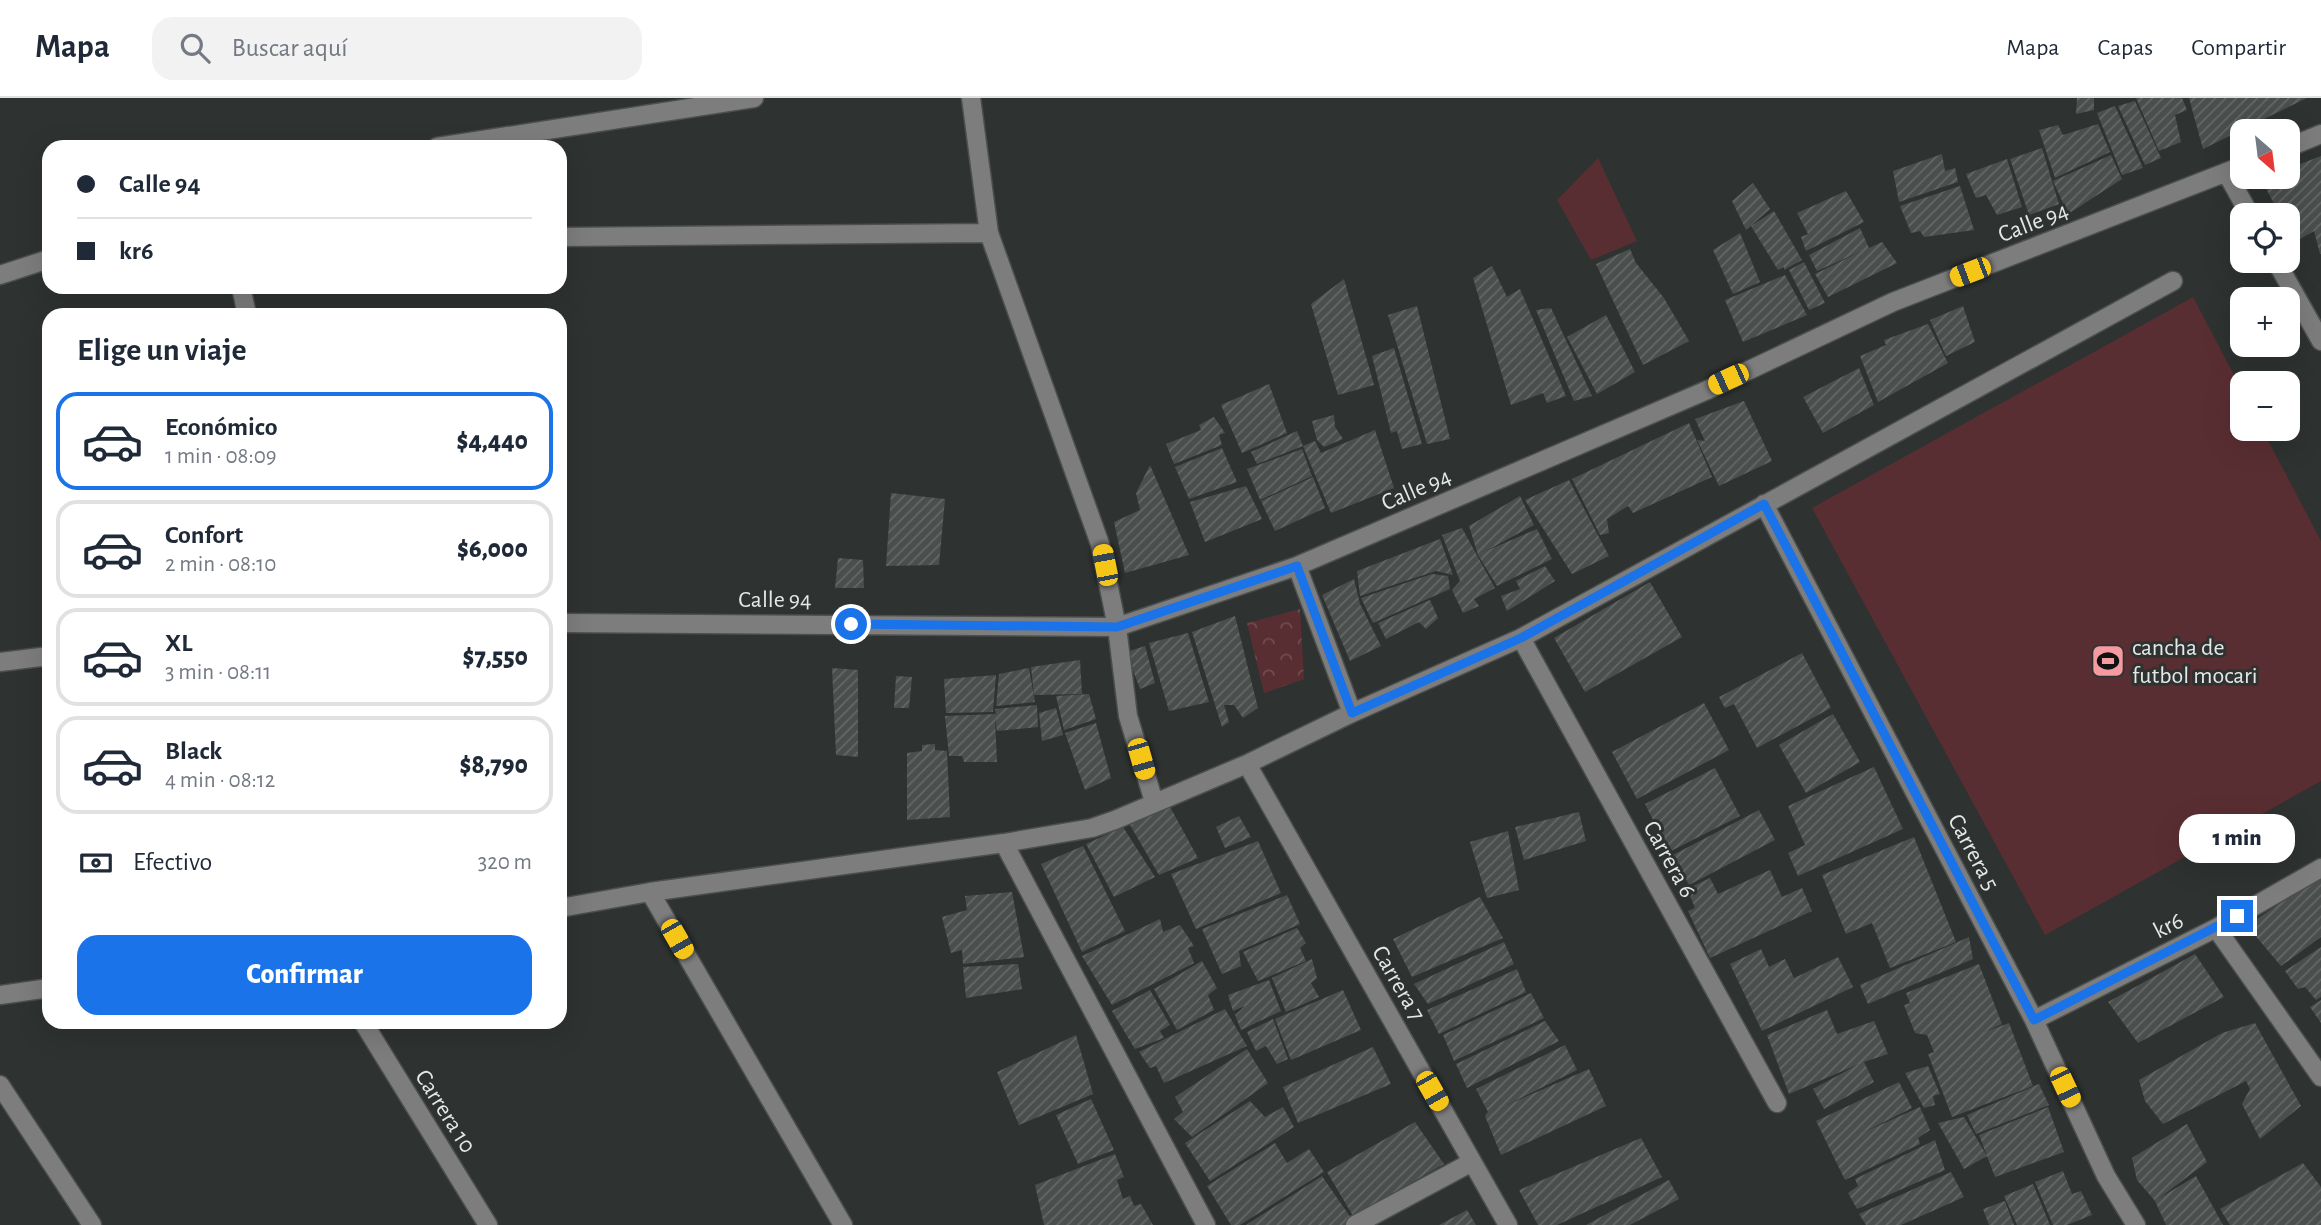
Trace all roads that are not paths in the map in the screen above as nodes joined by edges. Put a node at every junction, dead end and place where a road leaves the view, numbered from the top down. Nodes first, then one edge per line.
1 (754, 98) edge
2 (971, 98) edge
3 (2321, 134) edge
4 (481, 140) edge
5 (2300, 143) edge
6 (2230, 171) edge
7 (989, 233) junction
8 (567, 237) edge
9 (42, 261) edge
10 (2283, 273) edge
11 (0, 275) edge
12 (2173, 281) dead end
13 (2321, 341) edge
14 (1764, 504) junction
15 (1297, 566) junction
16 (567, 623) edge
17 (1117, 627) junction
18 (1521, 638) junction
19 (42, 657) edge
20 (0, 662) edge
21 (1352, 713) junction
22 (1247, 764) junction
23 (1154, 802) junction
24 (1004, 842) junction
25 (2321, 869) edge
26 (650, 892) junction
27 (567, 907) edge
28 (2216, 928) junction
29 (42, 989) edge
30 (0, 995) edge
31 (2034, 1020) junction
32 (367, 1029) edge
33 (2321, 1077) edge
34 (0, 1084) edge
35 (1777, 1103) dead end
36 (1472, 1162) junction
37 (92, 1225) edge
38 (488, 1225) edge
39 (844, 1225) edge
40 (1206, 1225) edge
41 (1356, 1225) edge
42 (1508, 1225) edge
43 (2136, 1225) edge

1 - 4 street
2 - 7 street
3 - 5 street
6 - 15 street, Calle 94
7 - 8 street
7 - 17 street
9 - 11 street
10 - 13 street
12 - 14 street
14 - 18 street
14 - 31 street, Carrera 5
15 - 17 street, Calle 94
15 - 21 street
16 - 17 street, Calle 94
17 - 23 street
18 - 21 street
18 - 35 street, Carrera 6
19 - 20 street
21 - 22 street
22 - 23 street
22 - 36 street, Carrera 7
23 - 24 street
24 - 26 street
24 - 40 street
25 - 28 street, kr6
26 - 27 street
26 - 39 street
28 - 31 street, kr6
28 - 33 street
29 - 30 street
31 - 43 street, Carrera 5
32 - 38 street, Carrera 10
34 - 37 street
36 - 41 street
36 - 42 street, Carrera 7

